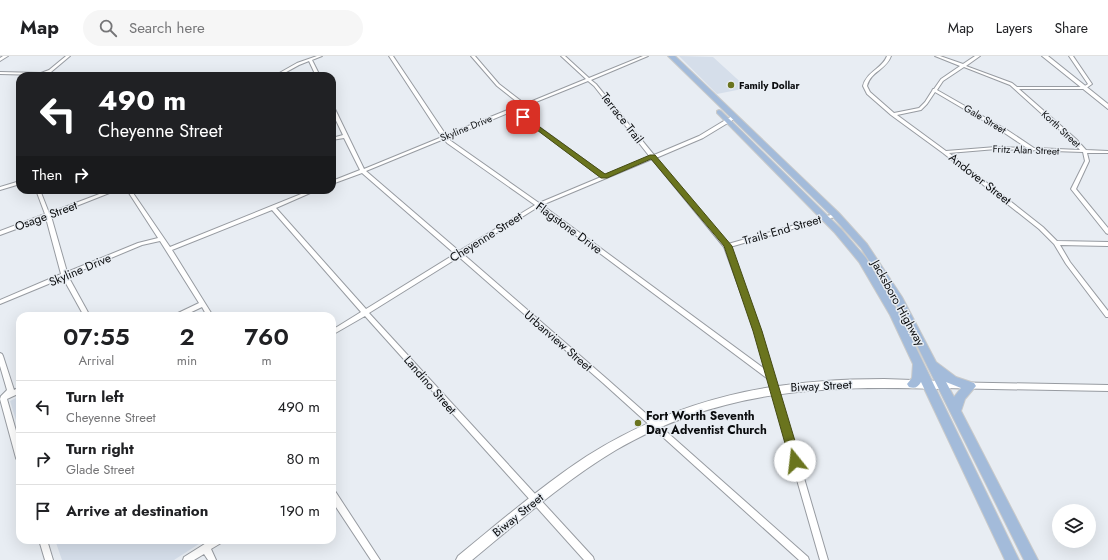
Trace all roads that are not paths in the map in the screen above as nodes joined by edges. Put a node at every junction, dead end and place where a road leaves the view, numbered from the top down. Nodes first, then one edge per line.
1 (6, 56) edge
2 (68, 56) edge
3 (320, 56) edge
4 (391, 56) edge
5 (474, 56) edge
6 (563, 56) edge
7 (646, 56) edge
8 (662, 56) edge
9 (671, 56) edge
10 (889, 56) edge
11 (937, 56) edge
12 (978, 56) edge
13 (1045, 56) edge
14 (1071, 56) edge
15 (0, 60) edge
16 (310, 60) junction
17 (963, 65) junction
18 (48, 72) edge
19 (282, 72) edge
20 (316, 72) edge
21 (0, 73) edge
22 (16, 74) edge
23 (588, 78) junction
24 (1084, 88) junction
25 (1018, 89) junction
26 (934, 90) junction
27 (524, 105) junction
28 (1108, 107) edge
29 (512, 109) junction
30 (893, 114) junction
31 (336, 116) edge
32 (731, 119) junction
33 (345, 136) junction
34 (445, 137) junction
35 (336, 139) edge
36 (1034, 150) junction
37 (945, 152) junction
38 (1085, 152) junction
39 (1108, 152) edge
40 (652, 156) junction
41 (770, 156) junction
42 (363, 171) junction
43 (604, 177) junction
44 (336, 181) edge
45 (16, 183) edge
46 (0, 189) edge
47 (40, 194) edge
48 (105, 194) edge
49 (132, 194) edge
50 (305, 194) edge
51 (538, 205) junction
52 (272, 207) junction
53 (836, 215) junction
54 (48, 216) junction
55 (822, 219) junction
56 (1108, 232) edge
57 (0, 233) edge
58 (161, 239) junction
59 (1056, 243) junction
60 (1108, 244) edge
61 (727, 246) junction
62 (168, 250) junction
63 (459, 254) junction
64 (64, 277) junction
65 (0, 302) edge
66 (203, 304) junction
67 (85, 312) edge
68 (186, 312) edge
69 (208, 312) edge
70 (365, 312) junction
71 (1108, 315) edge
72 (336, 330) edge
73 (0, 356) edge
74 (918, 364) junction
75 (932, 365) junction
76 (771, 377) junction
77 (912, 384) junction
78 (928, 384) junction
79 (941, 385) junction
80 (970, 386) junction
81 (1108, 388) edge
82 (775, 390) junction
83 (16, 392) edge
84 (2, 399) edge
85 (956, 413) junction
86 (654, 426) junction
87 (16, 445) edge
88 (336, 500) edge
89 (536, 500) junction
90 (988, 510) junction
91 (1005, 510) junction
92 (44, 544) edge
93 (212, 544) edge
94 (206, 548) junction
95 (49, 560) edge
96 (187, 560) edge
97 (212, 560) edge
98 (376, 560) edge
99 (462, 560) edge
100 (590, 560) edge
101 (805, 560) edge
102 (824, 560) edge
103 (1012, 560) edge
104 (1031, 560) edge

1 - 15 street
2 - 18 street
3 - 16 street
4 - 34 street, Flagstone Drive
5 - 27 street
6 - 23 street, Terrace Trail
7 - 23 street, Skyline Drive
8 - 32 main road, Jacksboro Highway
9 - 32 main road, Jacksboro Highway
10 - 30 street, Andover Street
11 - 17 street
12 - 17 street
13 - 24 street
14 - 24 street
16 - 19 street
16 - 20 street
17 - 25 street
17 - 26 street
21 - 22 street
23 - 27 street, Skyline Drive
23 - 40 street, Terrace Trail
24 - 25 street
24 - 28 street
25 - 38 street, Korth Street
26 - 30 street
26 - 36 street, Gale Street
27 - 29 street, Skyline Drive
29 - 34 street, Skyline Drive
29 - 43 street
30 - 37 street, Andover Street
31 - 33 street, Urbanview Street
32 - 40 street, Cheyenne Street
32 - 41 main road, Jacksboro Highway
33 - 35 street
33 - 42 street, Urbanview Street
34 - 42 street, Skyline Drive
34 - 51 street, Flagstone Drive
36 - 37 street, Fritz Alan Street
36 - 38 street, Fritz Alan Street
37 - 59 street, Andover Street
38 - 39 street, Fritz Alan Street
38 - 56 street, Korth Street
40 - 43 street, Cheyenne Street
40 - 61 street, Terrace Trail
41 - 53 main road, Jacksboro Highway
41 - 55 main road, Jacksboro Highway
42 - 44 street, Skyline Drive
42 - 63 street, Urbanview Street
43 - 51 street, Cheyenne Street
45 - 46 street
47 - 54 street
48 - 54 street, Osage Street
49 - 58 street
50 - 52 street
51 - 63 street, Cheyenne Street
51 - 76 street, Flagstone Drive
52 - 62 street
52 - 70 street, Landino Street
53 - 55 street, Trails End Street
53 - 75 main road, Jacksboro Highway
54 - 57 street, Osage Street
54 - 64 street
55 - 61 street, Trails End Street
55 - 74 main road, Jacksboro Highway
58 - 62 street
58 - 64 street, Skyline Drive
59 - 60 street
59 - 71 street, Andover Street
61 - 76 street, Terrace Trail
62 - 66 street
63 - 70 street, Cheyenne Street
63 - 86 street, Urbanview Street
64 - 65 street, Skyline Drive
64 - 67 street
66 - 68 street
66 - 69 street
70 - 72 street, Cheyenne Street
70 - 89 street, Landino Street
73 - 84 street
74 - 77 main road
74 - 78 main road, Jacksboro Highway
75 - 79 main road, Jacksboro Highway
75 - 80 main road
76 - 82 street, Terrace Trail
77 - 78 street, Biway Street
77 - 82 street, Biway Street
78 - 79 street, Biway Street
78 - 90 main road, Jacksboro Highway
79 - 80 street, Biway Street
79 - 85 main road, Jacksboro Highway
80 - 81 street, Biway Street
80 - 85 main road
82 - 86 street, Biway Street
82 - 102 street, Terrace Trail
83 - 84 street
84 - 87 street
85 - 91 main road, Jacksboro Highway
86 - 89 street, Biway Street
86 - 101 street, Urbanview Street
88 - 98 street
89 - 99 street, Biway Street
89 - 100 street, Landino Street
90 - 91 main road
90 - 103 main road, Jacksboro Highway
91 - 104 main road, Jacksboro Highway
92 - 95 street
93 - 94 street
94 - 96 street
94 - 97 street

